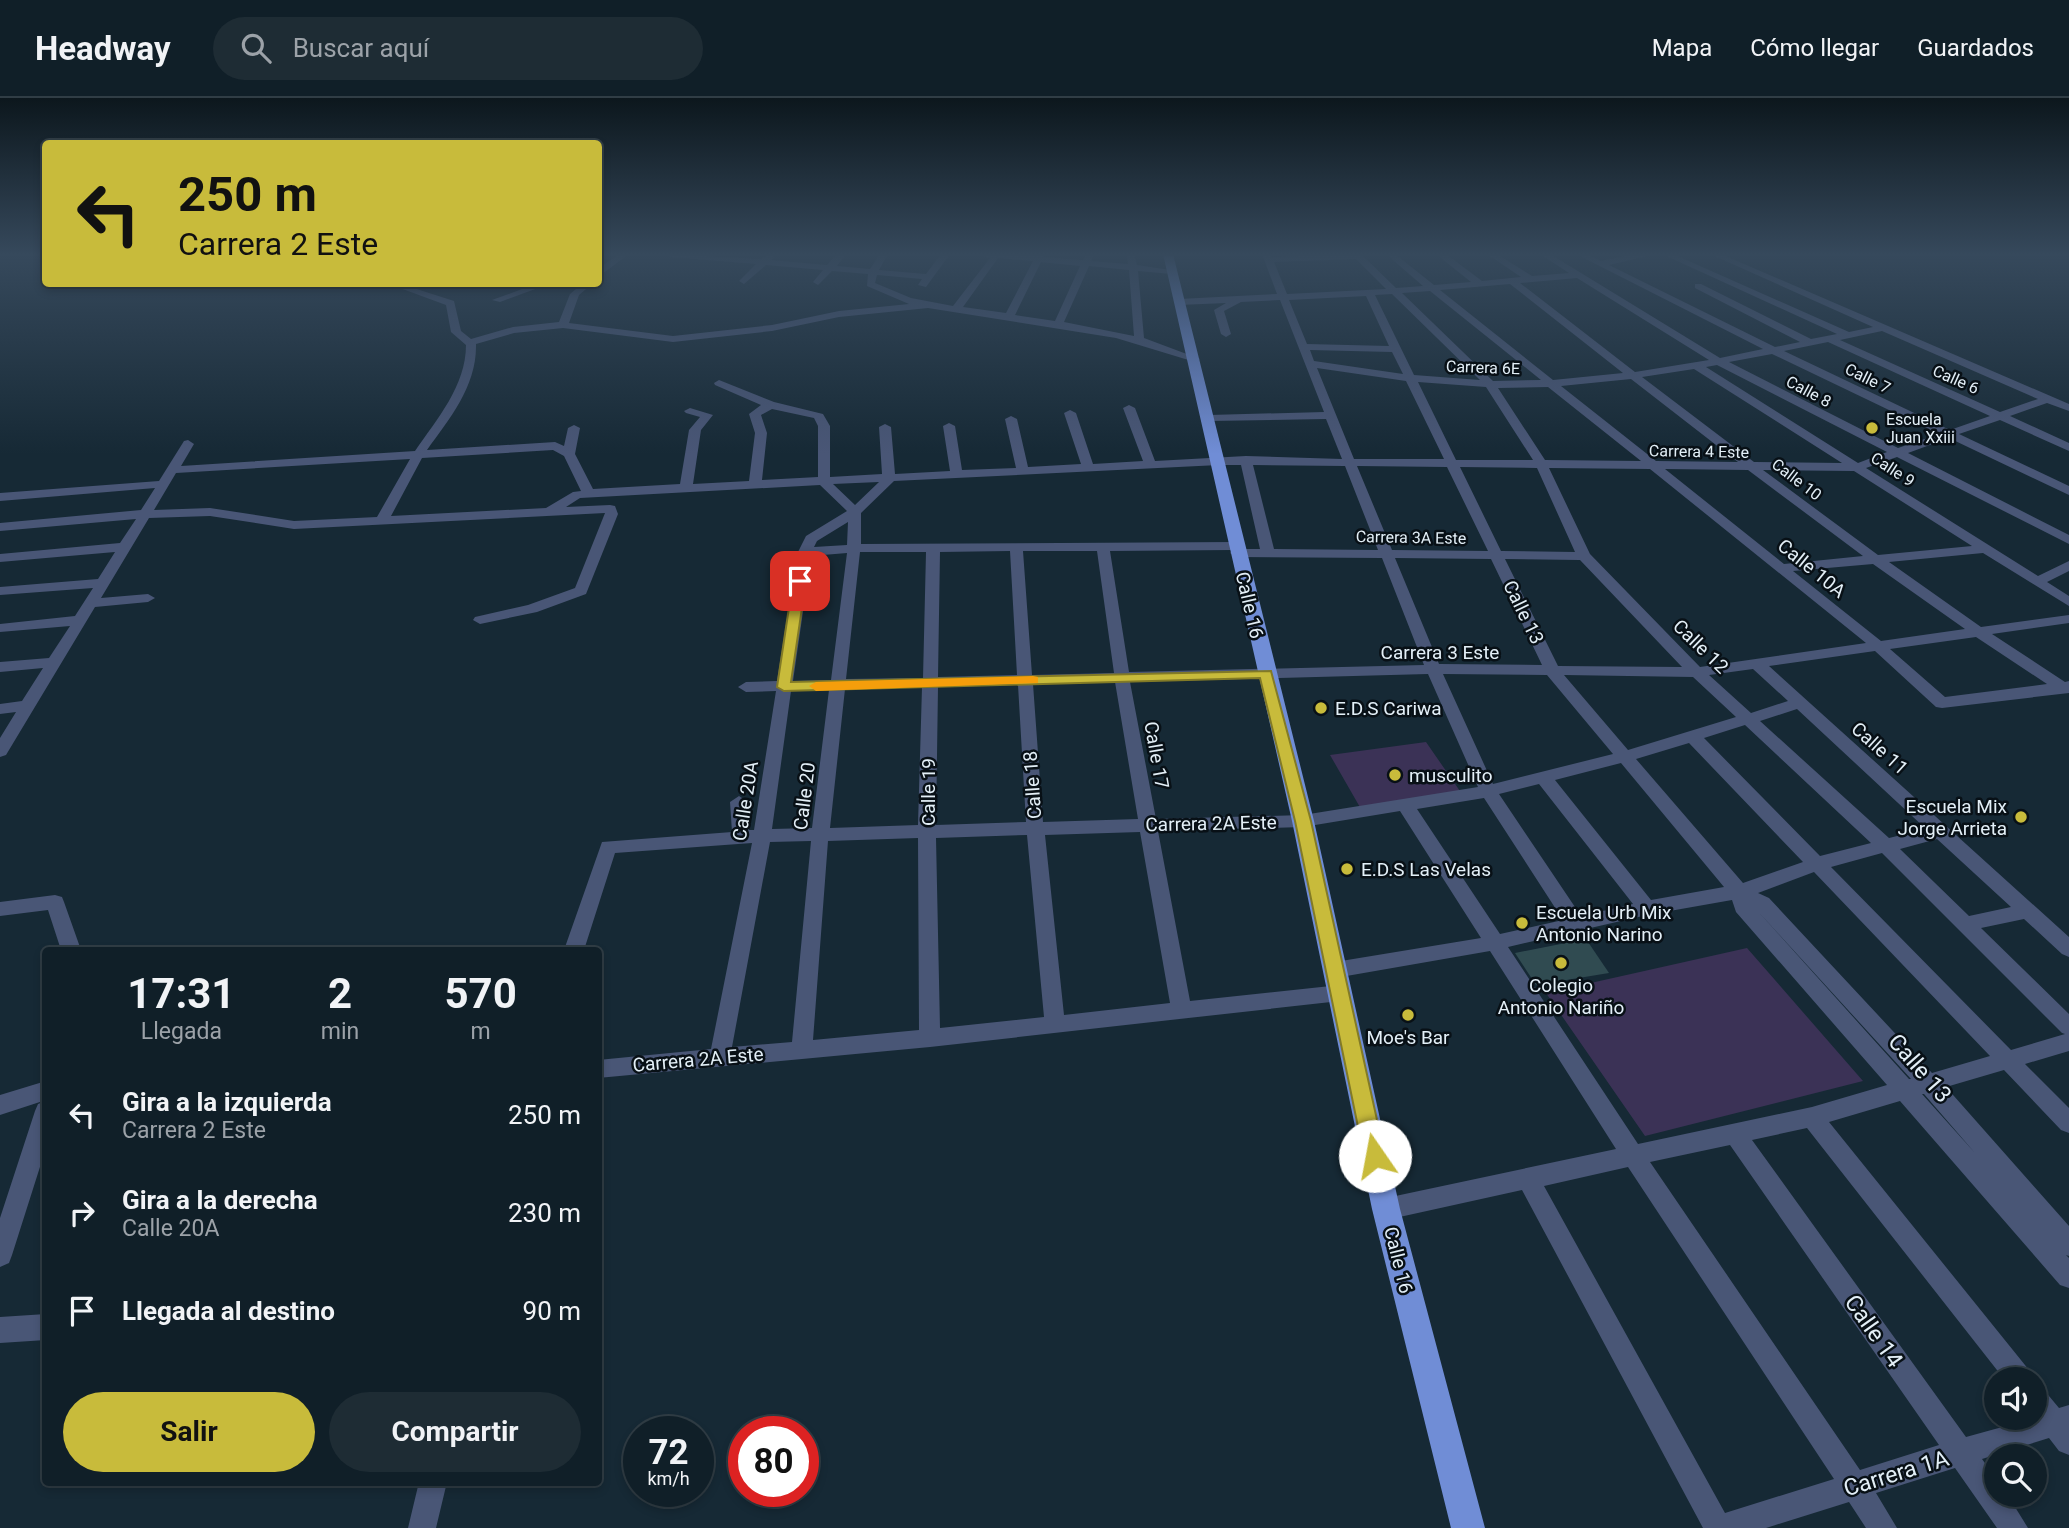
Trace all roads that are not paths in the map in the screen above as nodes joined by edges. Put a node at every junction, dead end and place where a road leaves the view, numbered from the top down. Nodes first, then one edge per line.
1 (454, 321) edge
2 (565, 321) edge
3 (807, 321) edge
4 (1029, 321) edge
5 (1060, 321) edge
6 (1138, 321) edge
7 (1190, 321) edge
8 (1222, 321) edge
9 (1295, 321) edge
10 (1382, 321) edge
11 (1423, 321) edge
12 (1475, 321) edge
13 (1563, 321) edge
14 (1654, 321) edge
15 (1714, 321) edge
16 (1766, 321) edge
17 (1816, 321) edge
18 (1865, 321) edge
19 (563, 325) junction
20 (1058, 326) junction
21 (1881, 328) junction
22 (513, 330) junction
23 (1226, 334) dead end
24 (1848, 335) junction
25 (1139, 339) junction
26 (1830, 339) junction
27 (534, 340) dead end
28 (1810, 343) junction
29 (470, 344) junction
30 (1162, 345) junction
31 (1305, 347) junction
32 (1192, 348) junction
33 (1396, 349) junction
34 (1775, 351) junction
35 (1720, 362) junction
36 (1312, 364) junction
37 (1697, 366) junction
38 (1635, 376) junction
39 (1411, 380) junction
40 (719, 383) dead end
41 (1489, 383) junction
42 (1553, 384) junction
43 (2047, 398) junction
44 (771, 405) junction
45 (1129, 408) dead end
46 (2069, 408) edge
47 (690, 411) dead end
48 (1070, 413) dead end
49 (1332, 415) junction
50 (1997, 415) junction
51 (1209, 418) junction
52 (1011, 419) dead end
53 (949, 426) dead end
54 (885, 427) dead end
55 (575, 428) dead end
56 (1946, 433) junction
57 (188, 444) dead end
58 (2069, 447) edge
59 (569, 454) junction
60 (1896, 454) junction
61 (418, 455) junction
62 (1246, 460) junction
63 (1219, 461) junction
64 (1350, 462) junction
65 (1452, 463) junction
66 (1541, 464) junction
67 (1151, 466) junction
68 (1655, 466) junction
69 (1857, 467) junction
70 (1753, 468) junction
71 (1089, 469) junction
72 (173, 470) junction
73 (1023, 472) junction
74 (957, 475) junction
75 (889, 479) junction
76 (824, 482) junction
77 (163, 484) junction
78 (755, 486) junction
79 (686, 488) junction
80 (2069, 491) edge
81 (589, 494) junction
82 (0, 497) edge
83 (551, 511) junction
84 (855, 512) junction
85 (145, 514) junction
86 (382, 520) junction
87 (0, 527) edge
88 (2069, 540) edge
89 (1016, 546) junction
90 (125, 547) junction
91 (933, 547) junction
92 (1103, 547) junction
93 (854, 548) junction
94 (1237, 550) junction
95 (1986, 550) junction
96 (806, 552) junction
97 (1268, 553) junction
98 (1387, 554) junction
99 (1496, 555) junction
100 (1584, 556) junction
101 (0, 558) edge
102 (1877, 560) junction
103 (2069, 565) edge
104 (1781, 568) junction
105 (2036, 582) junction
106 (103, 583) junction
107 (0, 591) edge
108 (148, 598) dead end
109 (2069, 602) edge
110 (91, 603) junction
111 (2069, 619) edge
112 (81, 620) junction
113 (480, 620) dead end
114 (0, 628) edge
115 (1974, 632) junction
116 (1878, 646) junction
117 (55, 662) junction
118 (1757, 664) junction
119 (0, 667) edge
120 (1433, 669) junction
121 (1553, 672) junction
122 (1697, 672) junction
123 (1266, 674) junction
124 (1122, 678) junction
125 (1024, 681) junction
126 (929, 684) junction
127 (838, 686) junction
128 (746, 687) dead end
129 (784, 687) junction
130 (2066, 688) edge
131 (1800, 704) junction
132 (27, 706) junction
133 (0, 709) edge
134 (1748, 719) junction
135 (1692, 736) junction
136 (0, 751) edge
137 (1623, 757) junction
138 (1544, 777) junction
139 (1488, 791) junction
140 (738, 802) dead end
141 (1406, 806) junction
142 (1303, 821) junction
143 (1149, 825) junction
144 (1035, 828) junction
145 (927, 830) junction
146 (1941, 831) junction
147 (820, 835) junction
148 (762, 836) junction
149 (741, 838) junction
150 (1887, 847) junction
151 (1817, 864) junction
152 (1739, 892) junction
153 (0, 908) edge
154 (1647, 908) junction
155 (2028, 911) junction
156 (1576, 924) junction
157 (1965, 924) junction
158 (1494, 943) junction
159 (70, 947) edge
160 (575, 947) edge
161 (2069, 948) edge
162 (1335, 970) junction
163 (1340, 993) junction
164 (1181, 1010) junction
165 (1055, 1024) junction
166 (2069, 1027) edge
167 (930, 1038) junction
168 (2069, 1042) edge
169 (802, 1051) junction
170 (720, 1057) junction
171 (2009, 1060) junction
172 (602, 1069) edge
173 (1928, 1084) junction
174 (42, 1091) edge
175 (1905, 1091) junction
176 (0, 1105) edge
177 (1812, 1117) junction
178 (2069, 1123) edge
179 (42, 1126) edge
180 (1735, 1134) junction
181 (1633, 1156) junction
182 (1528, 1179) junction
183 (1386, 1209) junction
184 (2069, 1244) edge
185 (0, 1255) edge
186 (2069, 1276) edge
187 (42, 1327) edge
188 (0, 1330) edge
189 (2010, 1367) edge
190 (2047, 1410) edge
191 (2064, 1427) edge
192 (1961, 1453) junction
193 (432, 1486) edge
194 (1855, 1486) junction
195 (422, 1528) edge
196 (1468, 1528) edge
197 (1720, 1528) edge
198 (1883, 1528) edge
199 (2014, 1528) edge

1 - 29 street
2 - 19 street
3 - 19 street
4 - 20 street
5 - 20 street
6 - 25 street
7 - 32 highway, Calle 16
8 - 23 street
9 - 31 street
10 - 33 street, Calle 13
11 - 41 street, Calle 12
12 - 42 street, Calle 10A
13 - 38 street, Calle 10
14 - 35 street, Calle 8
15 - 34 street, Calle 7
16 - 28 street
17 - 24 street
18 - 21 street
19 - 22 street
20 - 25 street
21 - 24 street, Carrera 6E
21 - 43 street
22 - 27 street
22 - 29 street
24 - 26 street, Carrera 6E
25 - 30 street
26 - 28 street, Carrera 6E
26 - 50 street, Calle 6
28 - 34 street, Carrera 6E
29 - 61 street
30 - 32 street
30 - 32 street
31 - 33 street
31 - 36 street
32 - 51 highway, Calle 16
33 - 39 street, Calle 13
34 - 35 street, Carrera 6E
34 - 56 street, Calle 7
35 - 37 street, Carrera 6E
35 - 60 street, Calle 8
36 - 39 street, Carrera 6E
36 - 49 street
37 - 38 street, Carrera 6E
37 - 69 street, Calle 9
38 - 42 street, Carrera 6E
38 - 70 street, Calle 10
39 - 41 street, Carrera 6E
39 - 65 street, Calle 13
40 - 44 street
41 - 42 street, Carrera 6E
41 - 66 street, Calle 12
42 - 68 street, Calle 10A
43 - 46 street
43 - 50 street, Carrera 4 Este
44 - 76 street
44 - 78 street
45 - 67 street
47 - 79 street
48 - 71 street
49 - 51 street
49 - 64 street
50 - 56 street, Carrera 4 Este
50 - 58 street, Calle 6
51 - 63 highway, Calle 16
52 - 73 street
53 - 74 street
54 - 75 street
55 - 59 street
56 - 60 street, Carrera 4 Este
56 - 80 street, Calle 7
57 - 72 street
59 - 61 street
59 - 81 street
60 - 69 street, Carrera 4 Este
60 - 88 street, Calle 8
61 - 72 street
61 - 86 street
62 - 63 street, Carrera 4 Este
62 - 64 street, Carrera 4 Este
62 - 97 street
63 - 67 street, Carrera 4 Este
63 - 94 highway, Calle 16
64 - 65 street, Carrera 4 Este
64 - 98 street
65 - 66 street, Carrera 4 Este
65 - 99 street, Calle 13
66 - 68 street, Carrera 4 Este
66 - 100 street, Calle 12
67 - 71 street, Carrera 4 Este
68 - 70 street, Carrera 4 Este
68 - 104 street, Calle 10A
69 - 70 street, Carrera 4 Este
69 - 95 street, Calle 9
70 - 102 street, Calle 10
71 - 73 street, Carrera 4 Este
72 - 77 street
73 - 74 street, Carrera 4 Este
74 - 75 street, Carrera 4 Este
75 - 76 street, Carrera 4 Este
75 - 84 street
76 - 78 street, Carrera 4 Este
76 - 84 street
77 - 82 street
77 - 85 street
78 - 79 street, Carrera 4 Este
79 - 81 street, Carrera 4 Este
81 - 83 street, Carrera 4 Este
83 - 86 street
83 - 113 street
84 - 93 street, Calle 20
84 - 96 street
85 - 86 street
85 - 87 street
85 - 90 street
89 - 91 street, Carrera 3A Este
89 - 92 street, Carrera 3A Este
89 - 125 street, Calle 18
90 - 101 street
90 - 106 street
91 - 93 street, Carrera 3A Este
91 - 126 street, Calle 19
92 - 94 street, Carrera 3A Este
92 - 124 street, Calle 17
93 - 96 street, Carrera 3A Este
93 - 127 street, Calle 20
94 - 97 street, Carrera 3A Este
94 - 123 highway, Calle 16
95 - 102 street
95 - 105 street, Calle 9
96 - 129 street, Calle 20A
97 - 98 street, Carrera 3A Este
98 - 99 street, Carrera 3A Este
98 - 120 street
99 - 100 street, Carrera 3A Este
99 - 121 street, Calle 13
100 - 122 street, Calle 12
102 - 104 street
102 - 115 street, Calle 10
103 - 105 street
104 - 116 street, Calle 10A
105 - 109 street, Calle 9
106 - 107 street
106 - 110 street
108 - 110 street
110 - 112 street
111 - 115 street, Carrera 3 Este
112 - 114 street
112 - 117 street
115 - 116 street, Carrera 3 Este
115 - 130 street, Calle 10
116 - 118 street, Carrera 3 Este
116 - 130 street, Calle 10A
117 - 119 street
117 - 132 street
118 - 122 street, Carrera 3 Este
118 - 131 street, Calle 11
120 - 121 street, Carrera 3 Este
120 - 123 street, Carrera 3 Este
120 - 139 street
121 - 122 street, Carrera 3 Este
121 - 137 street, Calle 13
122 - 134 street, Calle 12
123 - 124 street, Carrera 3 Este
123 - 142 highway, Calle 16
124 - 125 street, Carrera 3 Este
124 - 143 street, Calle 17
125 - 126 street, Carrera 3 Este
125 - 144 street, Calle 18
126 - 127 street, Carrera 3 Este
126 - 145 street, Calle 19
127 - 129 street, Carrera 3 Este
127 - 147 street, Calle 20
128 - 129 street, Carrera 3 Este
129 - 148 street, Calle 20A
131 - 134 street, Carrera 2A Este
131 - 146 street, Calle 11
132 - 133 street
132 - 136 street
134 - 135 street, Carrera 2A Este
134 - 150 street, Calle 12
135 - 137 street, Carrera 2A Este
135 - 151 street
137 - 138 street, Carrera 2A Este
137 - 152 street, Calle 13
138 - 139 street, Carrera 2A Este
138 - 154 street
139 - 141 street, Carrera 2A Este
139 - 156 street
140 - 149 street
141 - 142 street, Carrera 2A Este
141 - 158 street
142 - 143 street, Carrera 2A Este
142 - 162 highway, Calle 16
143 - 144 street, Carrera 2A Este
143 - 164 street, Calle 17
144 - 145 street, Carrera 2A Este
144 - 165 street, Calle 18
145 - 147 street, Carrera 2A Este
145 - 167 street, Calle 19
146 - 150 street
146 - 155 street, Calle 11
147 - 148 street, Carrera 2A Este
147 - 169 street, Calle 20
148 - 149 street, Carrera 2A Este
148 - 170 street, Calle 20A
149 - 160 street, Carrera 2A Este
150 - 151 street
150 - 157 street, Calle 12
151 - 152 street
151 - 171 street
152 - 154 street
152 - 173 street, Calle 13
152 - 175 street, Calle 13
153 - 159 street
154 - 156 street
155 - 157 street
155 - 161 street, Calle 11
156 - 158 street
157 - 166 street, Calle 12
158 - 162 street
158 - 181 street
162 - 163 highway, Calle 16
163 - 164 street, Carrera 2A Este
163 - 183 highway, Calle 16
164 - 165 street, Carrera 2A Este
165 - 167 street, Carrera 2A Este
167 - 169 street, Carrera 2A Este
168 - 171 street
169 - 170 street, Carrera 2A Este
170 - 172 street, Carrera 2A Este
171 - 173 street
171 - 178 street
173 - 175 street
173 - 184 street, Calle 13
174 - 176 street
175 - 177 street
175 - 186 street, Calle 13
177 - 180 street
177 - 189 street
179 - 185 street
180 - 181 street
180 - 192 street, Calle 14
181 - 182 street
181 - 194 street
182 - 183 street
182 - 197 street
183 - 196 highway, Calle 16
187 - 188 street
190 - 191 street
191 - 192 street, Carrera 1A
192 - 194 street, Carrera 1A
192 - 199 street, Calle 14
193 - 195 street
194 - 197 street, Carrera 1A
194 - 198 street

